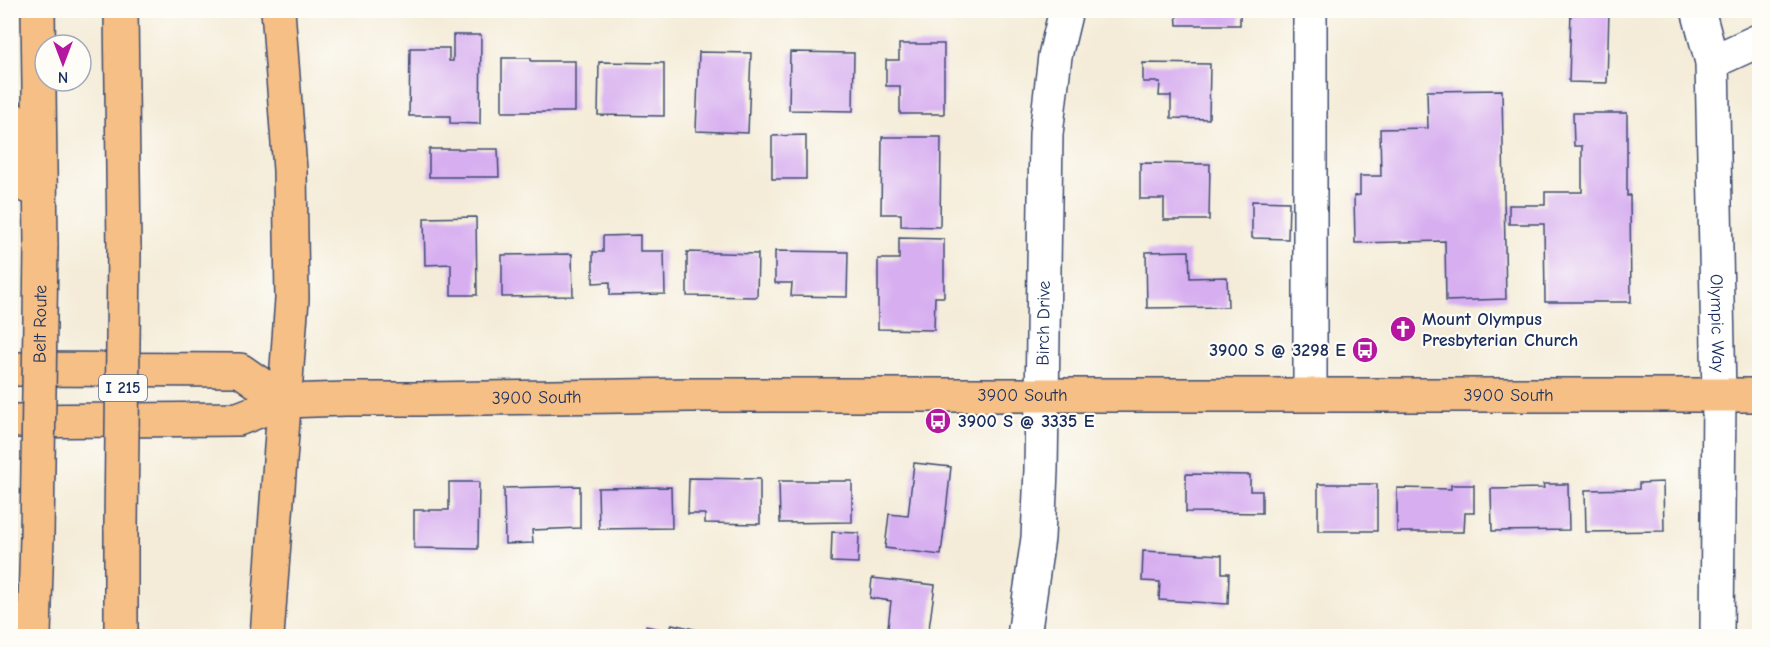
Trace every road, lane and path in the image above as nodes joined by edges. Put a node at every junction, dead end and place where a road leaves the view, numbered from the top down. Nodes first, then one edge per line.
1 (38, 10) edge
2 (121, 10) edge
3 (278, 10) edge
4 (1066, 10) edge
5 (1310, 10) edge
6 (1698, 10) edge
7 (1760, 40) edge
8 (1712, 62) junction
9 (10, 117) edge
10 (40, 246) junction
11 (10, 369) edge
12 (1310, 394) junction
13 (1042, 395) junction
14 (1719, 395) junction
15 (1760, 395) edge
16 (285, 401) junction
17 (10, 420) edge
18 (34, 636) edge
19 (121, 636) edge
20 (267, 636) edge
21 (1024, 636) edge
22 (1717, 636) edge

1 - 10 main road, Belt Route
2 - 19 main road, I 215, bridge
3 - 16 main road
4 - 13 street, Birch Drive
5 - 12 street
6 - 8 street, Olympic Way
7 - 8 street
8 - 14 street, Olympic Way
9 - 10 main road
10 - 18 main road, Belt Route, bridge
11 - 16 main road
12 - 13 main road, 3900 South
12 - 14 main road, 3900 South
13 - 16 main road, 3900 South
13 - 21 street, Birch Drive
14 - 15 main road, 3900 South
14 - 22 street, Olympic Way
16 - 17 main road, 3900 South
16 - 20 main road

